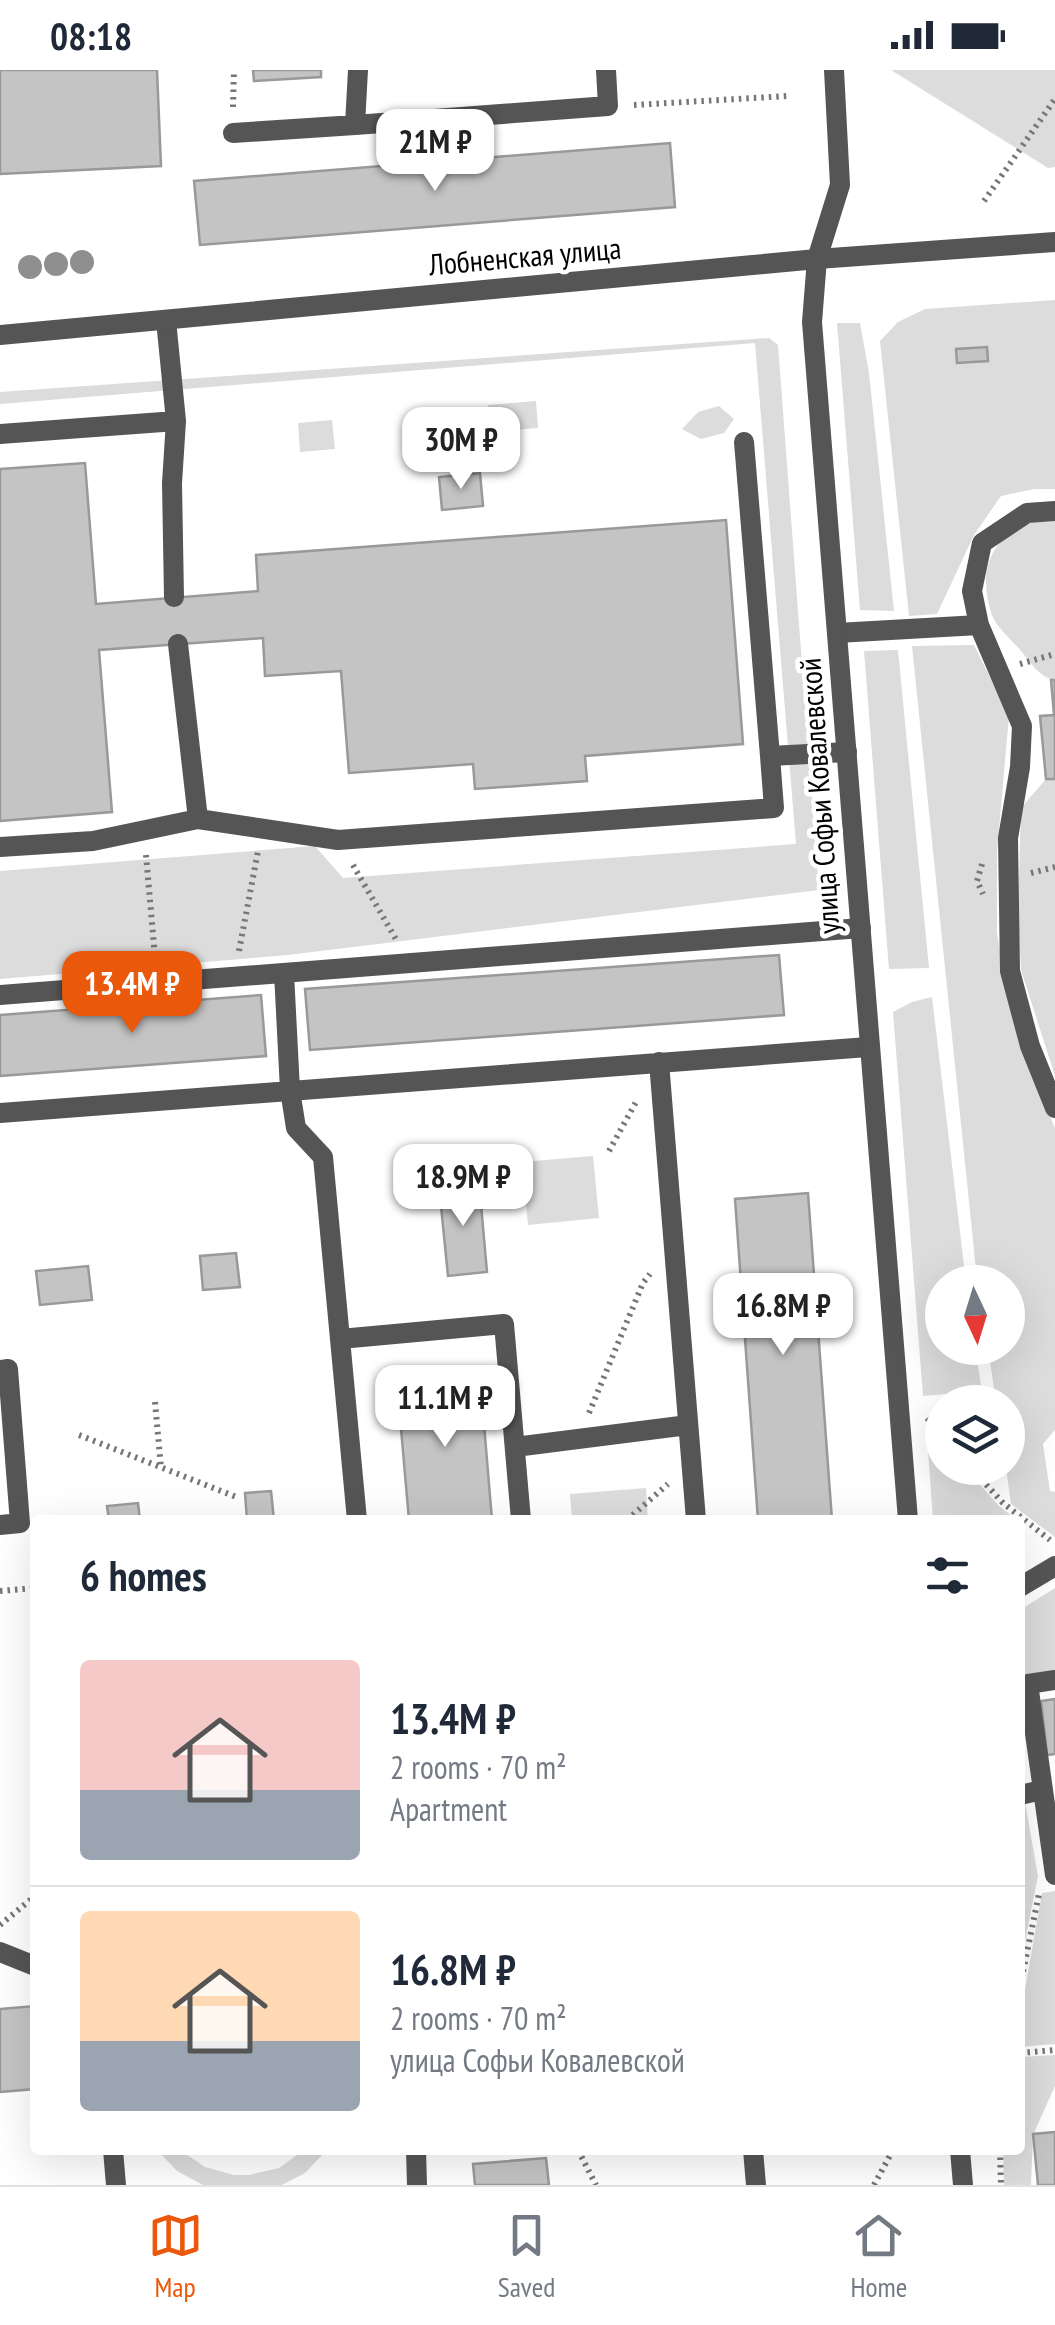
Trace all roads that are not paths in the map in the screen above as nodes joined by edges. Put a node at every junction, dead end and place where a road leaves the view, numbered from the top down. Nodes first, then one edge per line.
1 (358, 70) edge
2 (606, 70) edge
3 (834, 70) edge
4 (356, 125) junction
5 (233, 134) road end
6 (1055, 242) edge
7 (817, 259) junction
8 (166, 320) junction
9 (0, 335) edge
10 (176, 421) junction
11 (0, 434) edge
12 (744, 442) dead end
13 (1055, 511) edge
14 (174, 598) dead end
15 (979, 626) junction
16 (837, 633) junction
17 (178, 644) dead end
18 (847, 752) junction
19 (770, 756) junction
20 (198, 819) junction
21 (0, 847) edge
22 (860, 928) junction
23 (284, 973) junction
24 (0, 995) edge
25 (868, 1046) junction
26 (659, 1062) junction
27 (290, 1090) junction
28 (1055, 1108) edge
29 (0, 1113) edge
30 (340, 1339) junction
31 (0, 1370) edge
32 (688, 1426) junction
33 (515, 1447) junction
34 (357, 1515) edge
35 (521, 1515) edge
36 (696, 1515) edge
37 (908, 1515) edge
38 (0, 1525) edge
39 (1055, 1566) edge
40 (1025, 1583) edge
41 (1055, 1680) edge
42 (1042, 1790) junction
43 (1025, 1794) edge
44 (1054, 1875) edge
45 (0, 1952) edge
46 (30, 1964) edge
47 (113, 2155) edge
48 (416, 2155) edge
49 (753, 2155) edge
50 (960, 2155) edge
51 (116, 2185) edge
52 (417, 2185) edge
53 (756, 2185) edge
54 (963, 2185) edge

1 - 4 street
2 - 4 street
3 - 7 street, улица Софьи Ковалевской
4 - 5 street
6 - 7 street, Лобненская улица
7 - 8 street, Лобненская улица
7 - 16 street, улица Софьи Ковалевской
8 - 9 street, Лобненская улица
8 - 10 street
10 - 11 street
10 - 14 street
12 - 19 street
13 - 15 street
15 - 16 street
15 - 28 street
16 - 18 street, улица Софьи Ковалевской
17 - 20 street
18 - 19 street
18 - 22 street, улица Софьи Ковалевской
19 - 20 street
20 - 21 street
22 - 23 street
22 - 25 street, улица Софьи Ковалевской
23 - 24 street
23 - 27 street
25 - 26 street
25 - 37 street, улица Софьи Ковалевской
26 - 27 street
26 - 32 street
27 - 29 street
27 - 30 street
30 - 33 street
30 - 34 street
31 - 38 street
32 - 33 street
32 - 36 street
33 - 35 street
39 - 40 street
41 - 42 street
42 - 43 street
42 - 44 street
45 - 46 street
47 - 51 street
48 - 52 street
49 - 53 street
50 - 54 street

